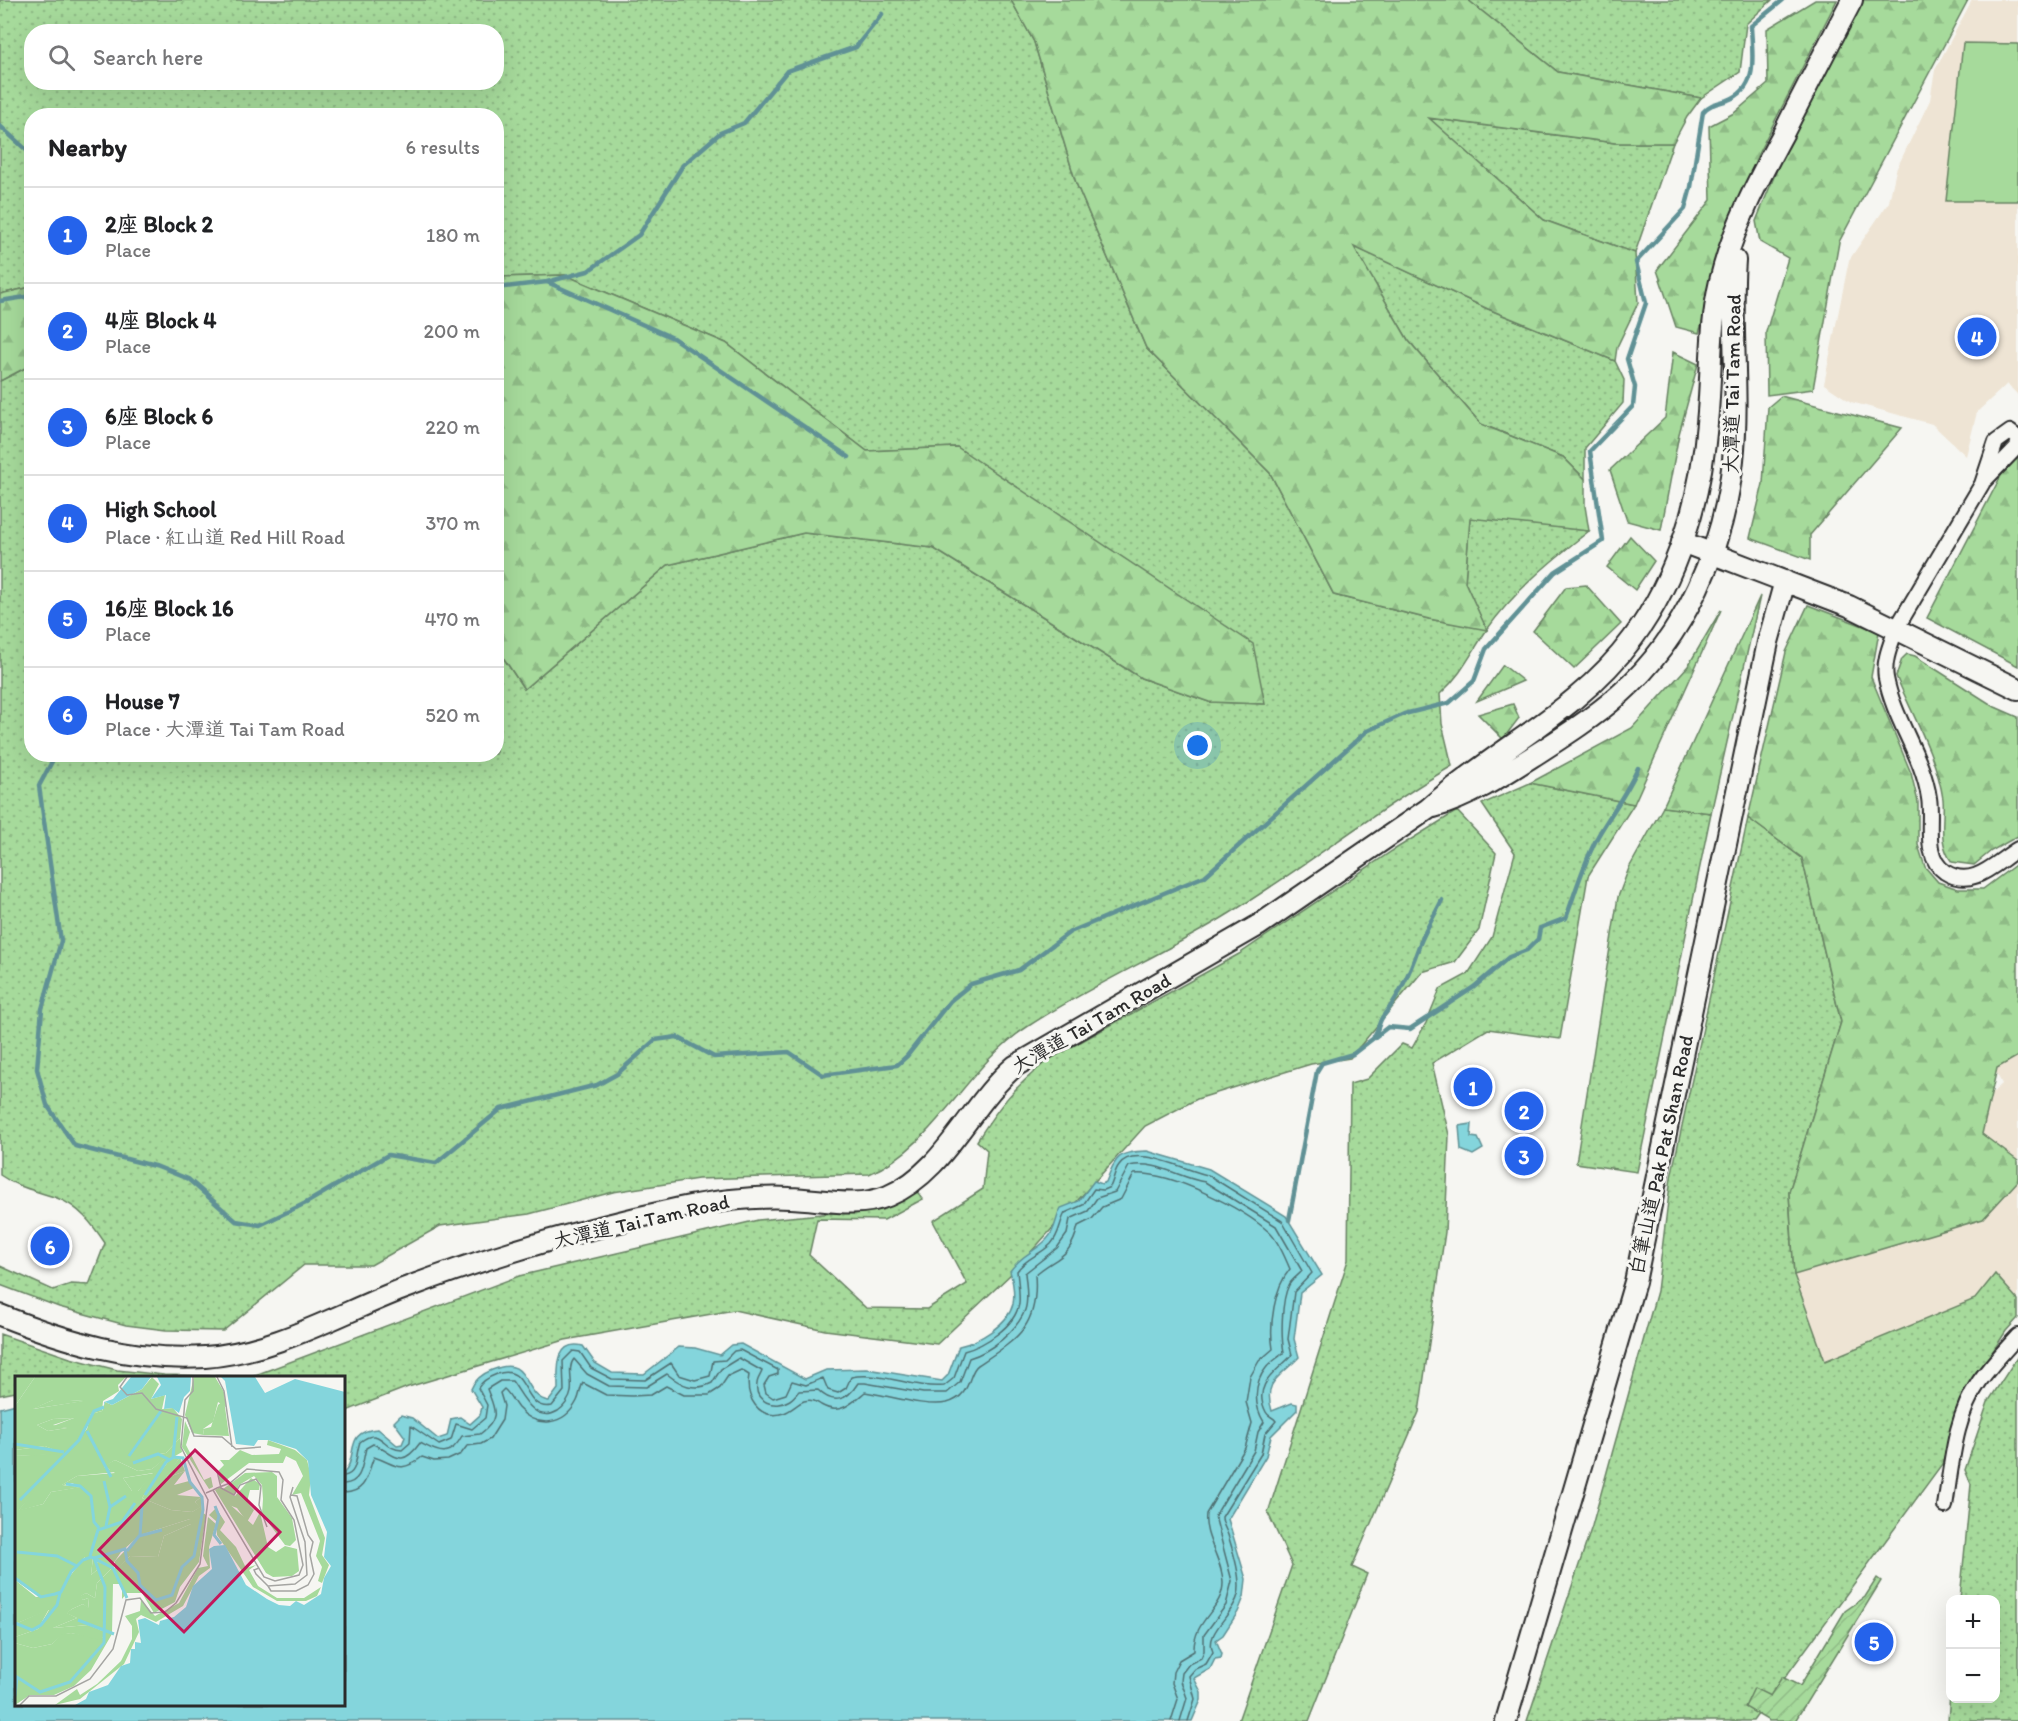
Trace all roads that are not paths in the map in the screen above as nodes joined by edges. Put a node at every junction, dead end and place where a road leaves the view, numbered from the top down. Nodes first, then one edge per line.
1 (1852, 0) edge
2 (1742, 213) junction
3 (2018, 438) edge
4 (2018, 443) edge
5 (1982, 484) junction
6 (1682, 542) junction
7 (1712, 553) junction
8 (1785, 581) junction
9 (1896, 629) junction
10 (2018, 689) edge
11 (1428, 809) junction
12 (2018, 849) edge
13 (0, 1315) edge
14 (2018, 1336) edge
15 (1945, 1506) dead end
16 (1506, 1721) edge

1 - 2 main road, 大潭道 Tai Tam Road
2 - 6 main road, 大潭道 Tai Tam Road
2 - 7 main road, 大潭道 Tai Tam Road
3 - 5 street
4 - 5 street
5 - 9 street
6 - 7 main road
6 - 11 main road, 大潭道 Tai Tam Road
7 - 8 main road
7 - 11 main road, 大潭道 Tai Tam Road
8 - 9 main road
8 - 16 main road, 白筆山道 Pak Pat Shan Road
9 - 10 main road
9 - 12 street
11 - 13 main road, 大潭道 Tai Tam Road
14 - 15 street

